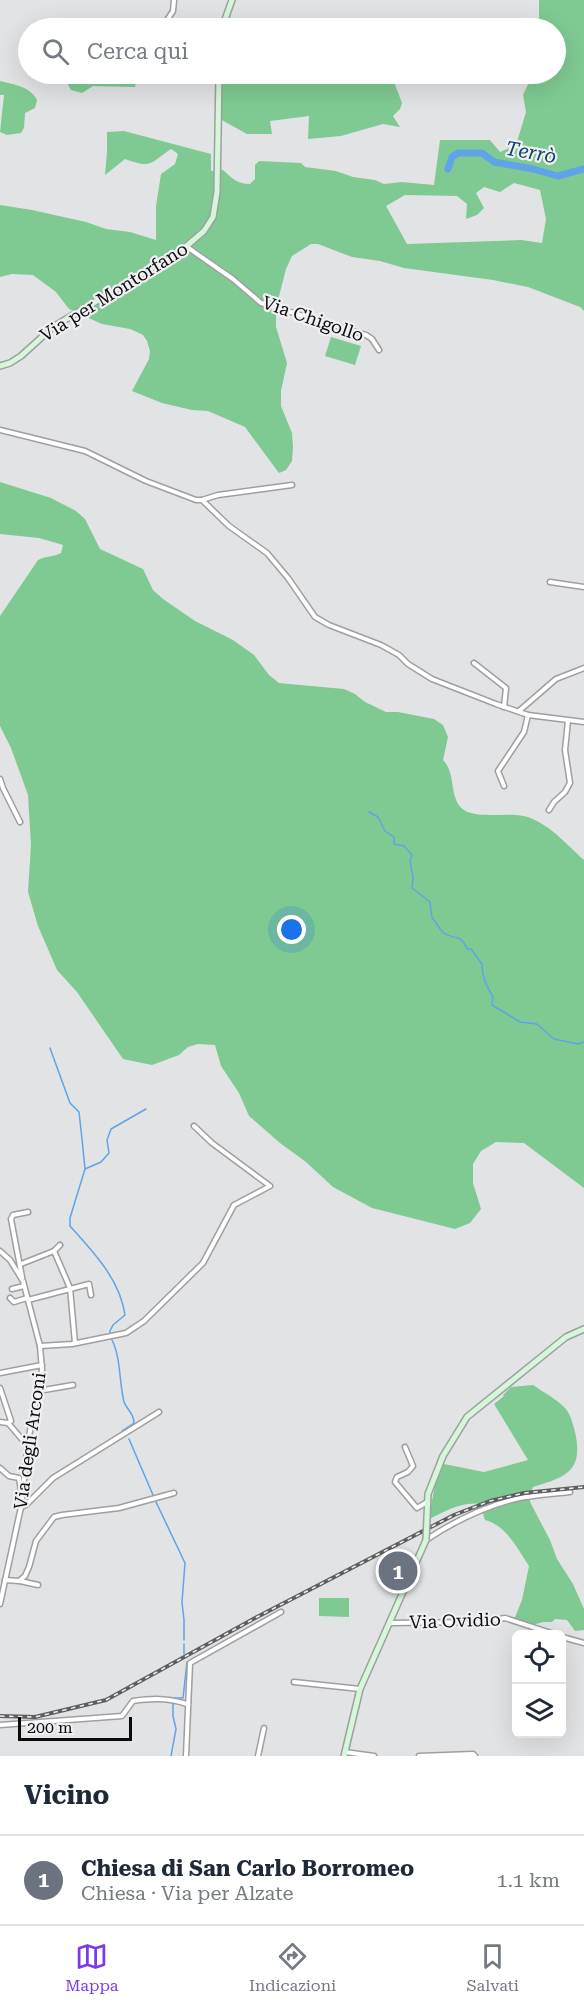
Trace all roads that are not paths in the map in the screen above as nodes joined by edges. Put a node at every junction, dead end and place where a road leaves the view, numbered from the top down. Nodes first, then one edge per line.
1 (174, 0) edge
2 (231, 1) edge
3 (168, 18) edge
4 (225, 18) edge
5 (219, 84) edge
6 (187, 247) junction
7 (379, 350) dead end
8 (0, 366) edge
9 (0, 430) edge
10 (292, 485) dead end
11 (202, 500) junction
12 (550, 582) dead end
13 (584, 587) edge
14 (474, 663) dead end
15 (584, 668) edge
16 (504, 707) junction
17 (518, 711) junction
18 (528, 715) junction
19 (568, 721) junction
20 (584, 722) edge
21 (0, 778) edge
22 (504, 786) dead end
23 (549, 810) dead end
24 (20, 822) dead end
25 (194, 1126) dead end
26 (28, 1212) dead end
27 (60, 1245) dead end
28 (0, 1251) edge
29 (54, 1251) junction
30 (21, 1264) junction
31 (23, 1284) junction
32 (70, 1288) junction
33 (12, 1289) dead end
34 (91, 1295) dead end
35 (10, 1298) dead end
36 (28, 1299) junction
37 (584, 1329) edge
38 (75, 1343) junction
39 (40, 1346) junction
40 (42, 1365) junction
41 (0, 1373) edge
42 (73, 1385) dead end
43 (0, 1388) edge
44 (38, 1391) junction
45 (159, 1412) dead end
46 (0, 1422) edge
47 (8, 1424) junction
48 (28, 1445) junction
49 (405, 1447) dead end
50 (0, 1468) edge
51 (570, 1492) dead end
52 (174, 1493) dead end
53 (22, 1498) junction
54 (428, 1502) junction
55 (21, 1507) junction
56 (426, 1540) junction
57 (4, 1580) junction
58 (19, 1581) junction
59 (38, 1585) dead end
60 (0, 1604) edge
61 (280, 1612) dead end
62 (389, 1623) junction
63 (540, 1630) edge
64 (566, 1638) edge
65 (584, 1643) edge
66 (294, 1682) dead end
67 (360, 1689) junction
68 (187, 1704) junction
69 (0, 1725) edge
70 (264, 1728) dead end
71 (345, 1754) edge
72 (186, 1756) edge
73 (258, 1756) edge
74 (374, 1756) edge
75 (419, 1756) edge
76 (476, 1756) edge

1 - 3 street
2 - 4 street
5 - 6 street, Via per Montorfano
6 - 7 street, Via Chigollo
6 - 8 street, Via per Montorfano
9 - 11 street
10 - 11 street
11 - 16 street
12 - 13 street
14 - 16 street
15 - 17 street
16 - 17 street
17 - 18 street
18 - 19 street
18 - 22 street
19 - 20 street
19 - 23 street
21 - 24 street
25 - 38 street
26 - 30 street
27 - 29 street
28 - 31 street, Via degli Arconi
29 - 30 street
29 - 32 street
30 - 31 street
31 - 33 street
31 - 36 street, Via degli Arconi
32 - 34 street
32 - 36 street
32 - 38 street
35 - 36 street
36 - 39 street, Via degli Arconi
37 - 54 street
38 - 39 street
39 - 40 street, Via degli Arconi
40 - 41 street
40 - 44 street, Via degli Arconi
42 - 44 street
43 - 47 street
44 - 48 street, Via degli Arconi
45 - 55 street
46 - 47 street
47 - 48 street
48 - 53 street, Via degli Arconi
49 - 54 street
50 - 53 street
51 - 56 street
52 - 58 street
53 - 55 street, Via degli Arconi
54 - 56 street, bridge
55 - 57 street, Via degli Arconi
56 - 62 street
57 - 58 street
57 - 60 street, Via degli Arconi
58 - 59 street
61 - 68 street
62 - 63 street, Via Ovidio
62 - 67 street
64 - 65 street
66 - 67 street
67 - 71 street
68 - 69 street
68 - 72 street
70 - 73 street
71 - 74 street
75 - 76 street

